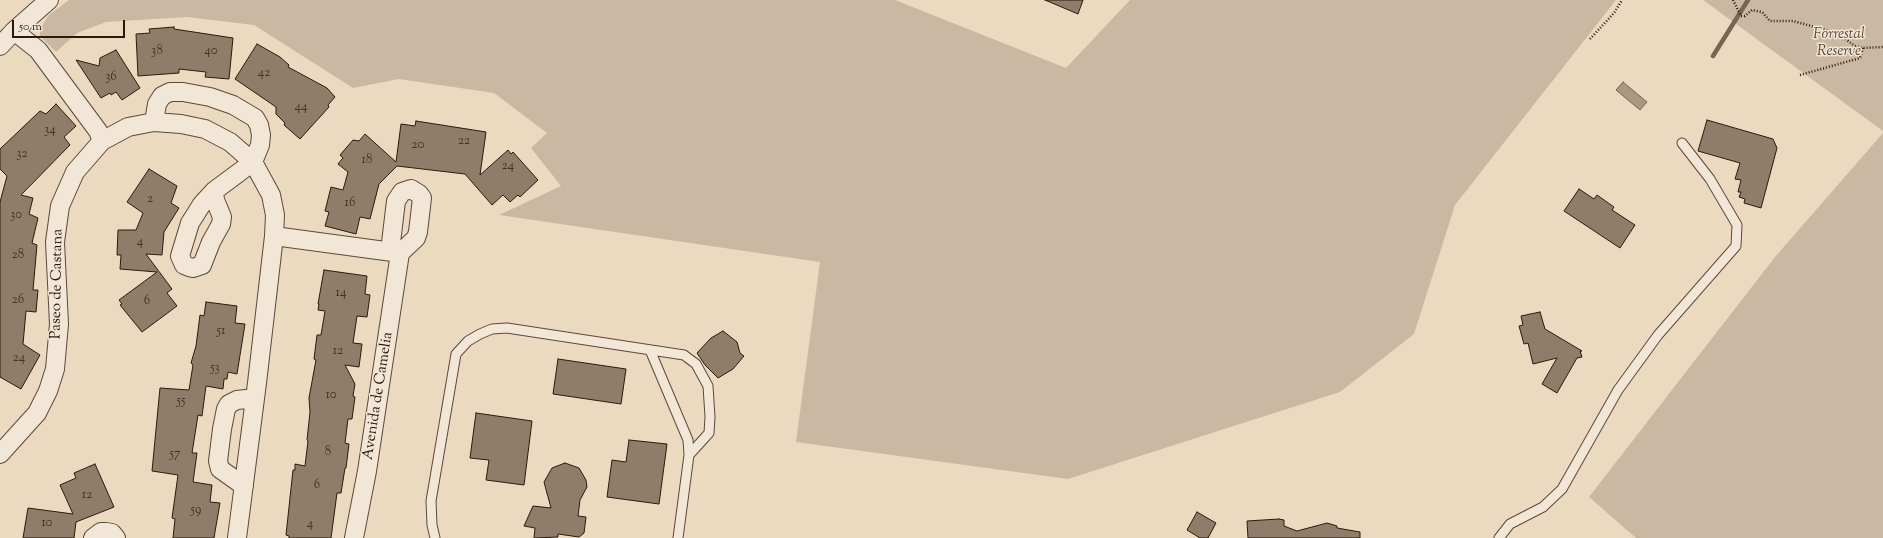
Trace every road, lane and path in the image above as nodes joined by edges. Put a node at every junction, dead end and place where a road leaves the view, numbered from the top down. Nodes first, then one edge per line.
1 (49, 0) edge
2 (1622, 0) edge
3 (1733, 0) edge
4 (14, 30) junction
5 (1590, 39) dead end
6 (0, 46) edge
7 (1883, 46) edge
8 (1863, 48) junction
9 (1800, 75) dead end
10 (154, 122) junction
11 (102, 141) junction
12 (1682, 143) dead end
13 (253, 162) junction
14 (214, 190) dead end
15 (274, 236) junction
16 (650, 350) junction
17 (255, 398) junction
18 (0, 454) edge
19 (690, 455) junction
20 (244, 486) junction
21 (93, 538) edge
22 (116, 538) edge
23 (237, 538) edge
24 (354, 538) edge
25 (435, 538) edge
26 (678, 538) edge
27 (1499, 538) edge

1 - 4 street
2 - 5 path
3 - 8 path
4 - 6 street
4 - 11 street
7 - 8 path
8 - 9 path
10 - 11 street, Paseo de Castana
10 - 13 street, Paseo de Castana
10 - 13 street
11 - 18 street, Paseo de Castana
12 - 27 lane
13 - 14 street
13 - 15 street, Paseo de Castana
15 - 17 street, Paseo de Castana
15 - 24 street, Avenida de Camelia
16 - 19 lane
16 - 19 lane
16 - 25 lane
17 - 20 street, Paseo de Castana
17 - 20 street
19 - 26 lane
20 - 23 street, Paseo de Castana
21 - 22 street

